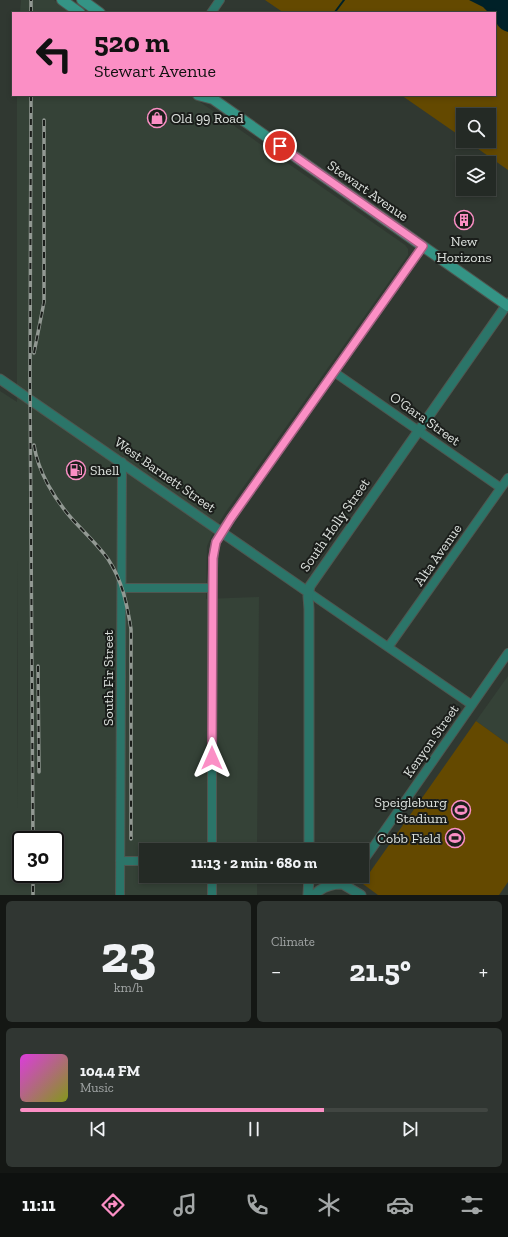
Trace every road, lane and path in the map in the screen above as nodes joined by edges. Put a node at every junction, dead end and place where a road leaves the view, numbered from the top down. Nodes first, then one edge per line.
1 (62, 0) edge
2 (82, 0) edge
3 (220, 0) edge
4 (79, 12) edge
5 (99, 12) edge
6 (212, 12) edge
7 (212, 97) edge
8 (423, 246) junction
9 (508, 305) edge
10 (334, 372) junction
11 (0, 379) edge
12 (418, 430) junction
13 (122, 462) junction
14 (508, 478) edge
15 (502, 488) junction
16 (222, 531) junction
17 (122, 588) junction
18 (212, 588) junction
19 (308, 592) junction
20 (389, 646) junction
21 (508, 653) edge
22 (472, 705) junction
23 (212, 843) edge
24 (309, 843) edge
25 (369, 853) edge
26 (120, 861) junction
27 (139, 861) edge
28 (212, 883) edge
29 (309, 883) edge
30 (341, 883) edge
31 (344, 885) junction
32 (120, 895) edge
33 (212, 895) edge
34 (308, 895) edge
35 (314, 895) edge
36 (361, 895) edge

1 - 4 main road
2 - 5 main road
3 - 6 street
7 - 8 main road, Stewart Avenue
8 - 9 main road, Stewart Avenue
8 - 10 street
9 - 12 street, South Holly Street
10 - 12 street, O'Gara Street
10 - 16 street
11 - 13 street, West Barnett Street
12 - 15 street, O'Gara Street
12 - 19 street, South Holly Street
13 - 16 street, West Barnett Street
13 - 17 street, South Fir Street
14 - 15 street, Alta Avenue
15 - 20 street, Alta Avenue
16 - 18 street
16 - 19 street, West Barnett Street
17 - 18 street
17 - 26 street, South Fir Street
18 - 23 street
19 - 20 street, West Barnett Street
19 - 24 street, South Holly Street
20 - 22 street, West Barnett Street
21 - 22 street, Kenyon Street
22 - 25 street, Kenyon Street
26 - 27 street
26 - 32 street, South Fir Street
28 - 33 street
29 - 34 street
30 - 31 street
31 - 35 street
31 - 36 street

